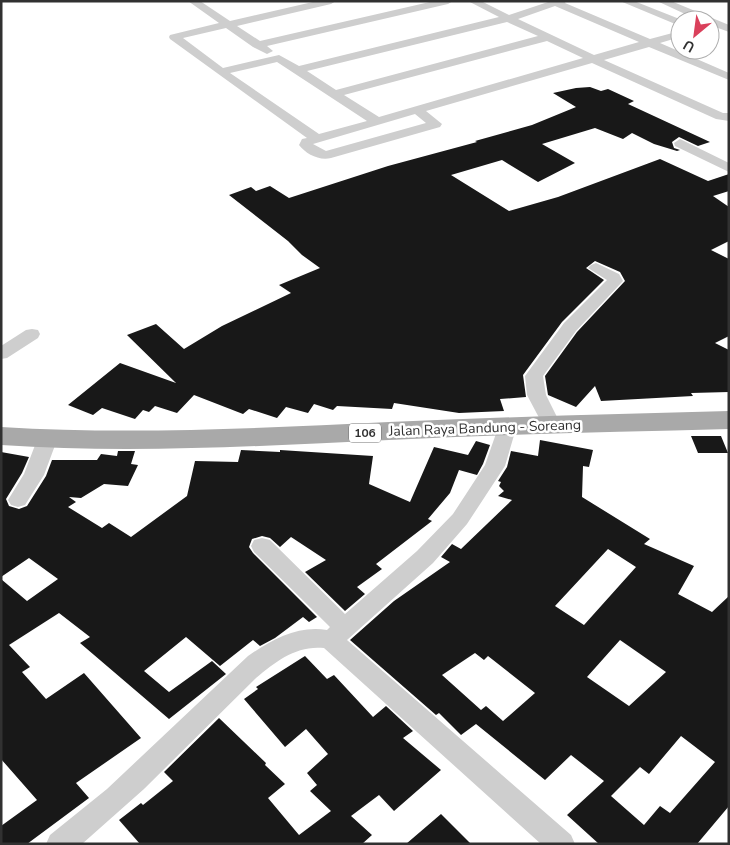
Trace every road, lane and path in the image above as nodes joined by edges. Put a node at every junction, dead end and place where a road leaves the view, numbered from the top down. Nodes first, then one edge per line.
1 (331, 1) edge
2 (448, 1) edge
3 (473, 1) edge
4 (625, 1) edge
5 (662, 1) edge
6 (556, 2) edge
7 (214, 3) dead end
8 (197, 4) edge
9 (682, 10) edge
10 (509, 18) junction
11 (670, 19) edge
12 (227, 24) junction
13 (548, 37) junction
14 (670, 37) edge
15 (648, 43) junction
16 (257, 45) junction
17 (280, 58) junction
18 (593, 59) junction
19 (298, 70) junction
20 (221, 72) junction
21 (729, 77) edge
22 (335, 94) junction
23 (417, 110) junction
24 (729, 117) edge
25 (376, 122) junction
26 (317, 139) junction
27 (680, 143) dead end
28 (729, 168) edge
29 (596, 268) dead end
30 (32, 334) dead end
31 (1, 354) edge
32 (729, 420) edge
33 (508, 425) junction
34 (552, 425) junction
35 (1, 436) edge
36 (47, 440) junction
37 (18, 500) dead end
38 (262, 546) dead end
39 (338, 634) junction
40 (60, 844) edge
41 (561, 844) edge

1 - 12 street
2 - 16 street
3 - 10 street
4 - 11 street
5 - 9 street
6 - 10 street
6 - 15 street
7 - 8 street
8 - 12 street
10 - 13 street
10 - 19 street
12 - 16 street
12 - 20 street
13 - 18 street
13 - 22 street
14 - 15 street
15 - 18 street
15 - 21 street
16 - 17 street
17 - 19 street
17 - 20 street
18 - 23 street
18 - 24 street
19 - 22 street
20 - 26 street
22 - 25 street
23 - 25 street
23 - 26 street
25 - 26 street
27 - 28 street
29 - 34 street
30 - 31 street
32 - 34 main road, Jalan Raya Bandung - Soreang / 106
33 - 34 main road, Jalan Raya Bandung - Soreang / 106
33 - 36 main road, Jalan Raya Bandung - Soreang / 106
33 - 39 street
35 - 36 main road, Jalan Raya Bandung - Soreang / 106
36 - 37 street
38 - 39 street
39 - 40 street
39 - 41 street

